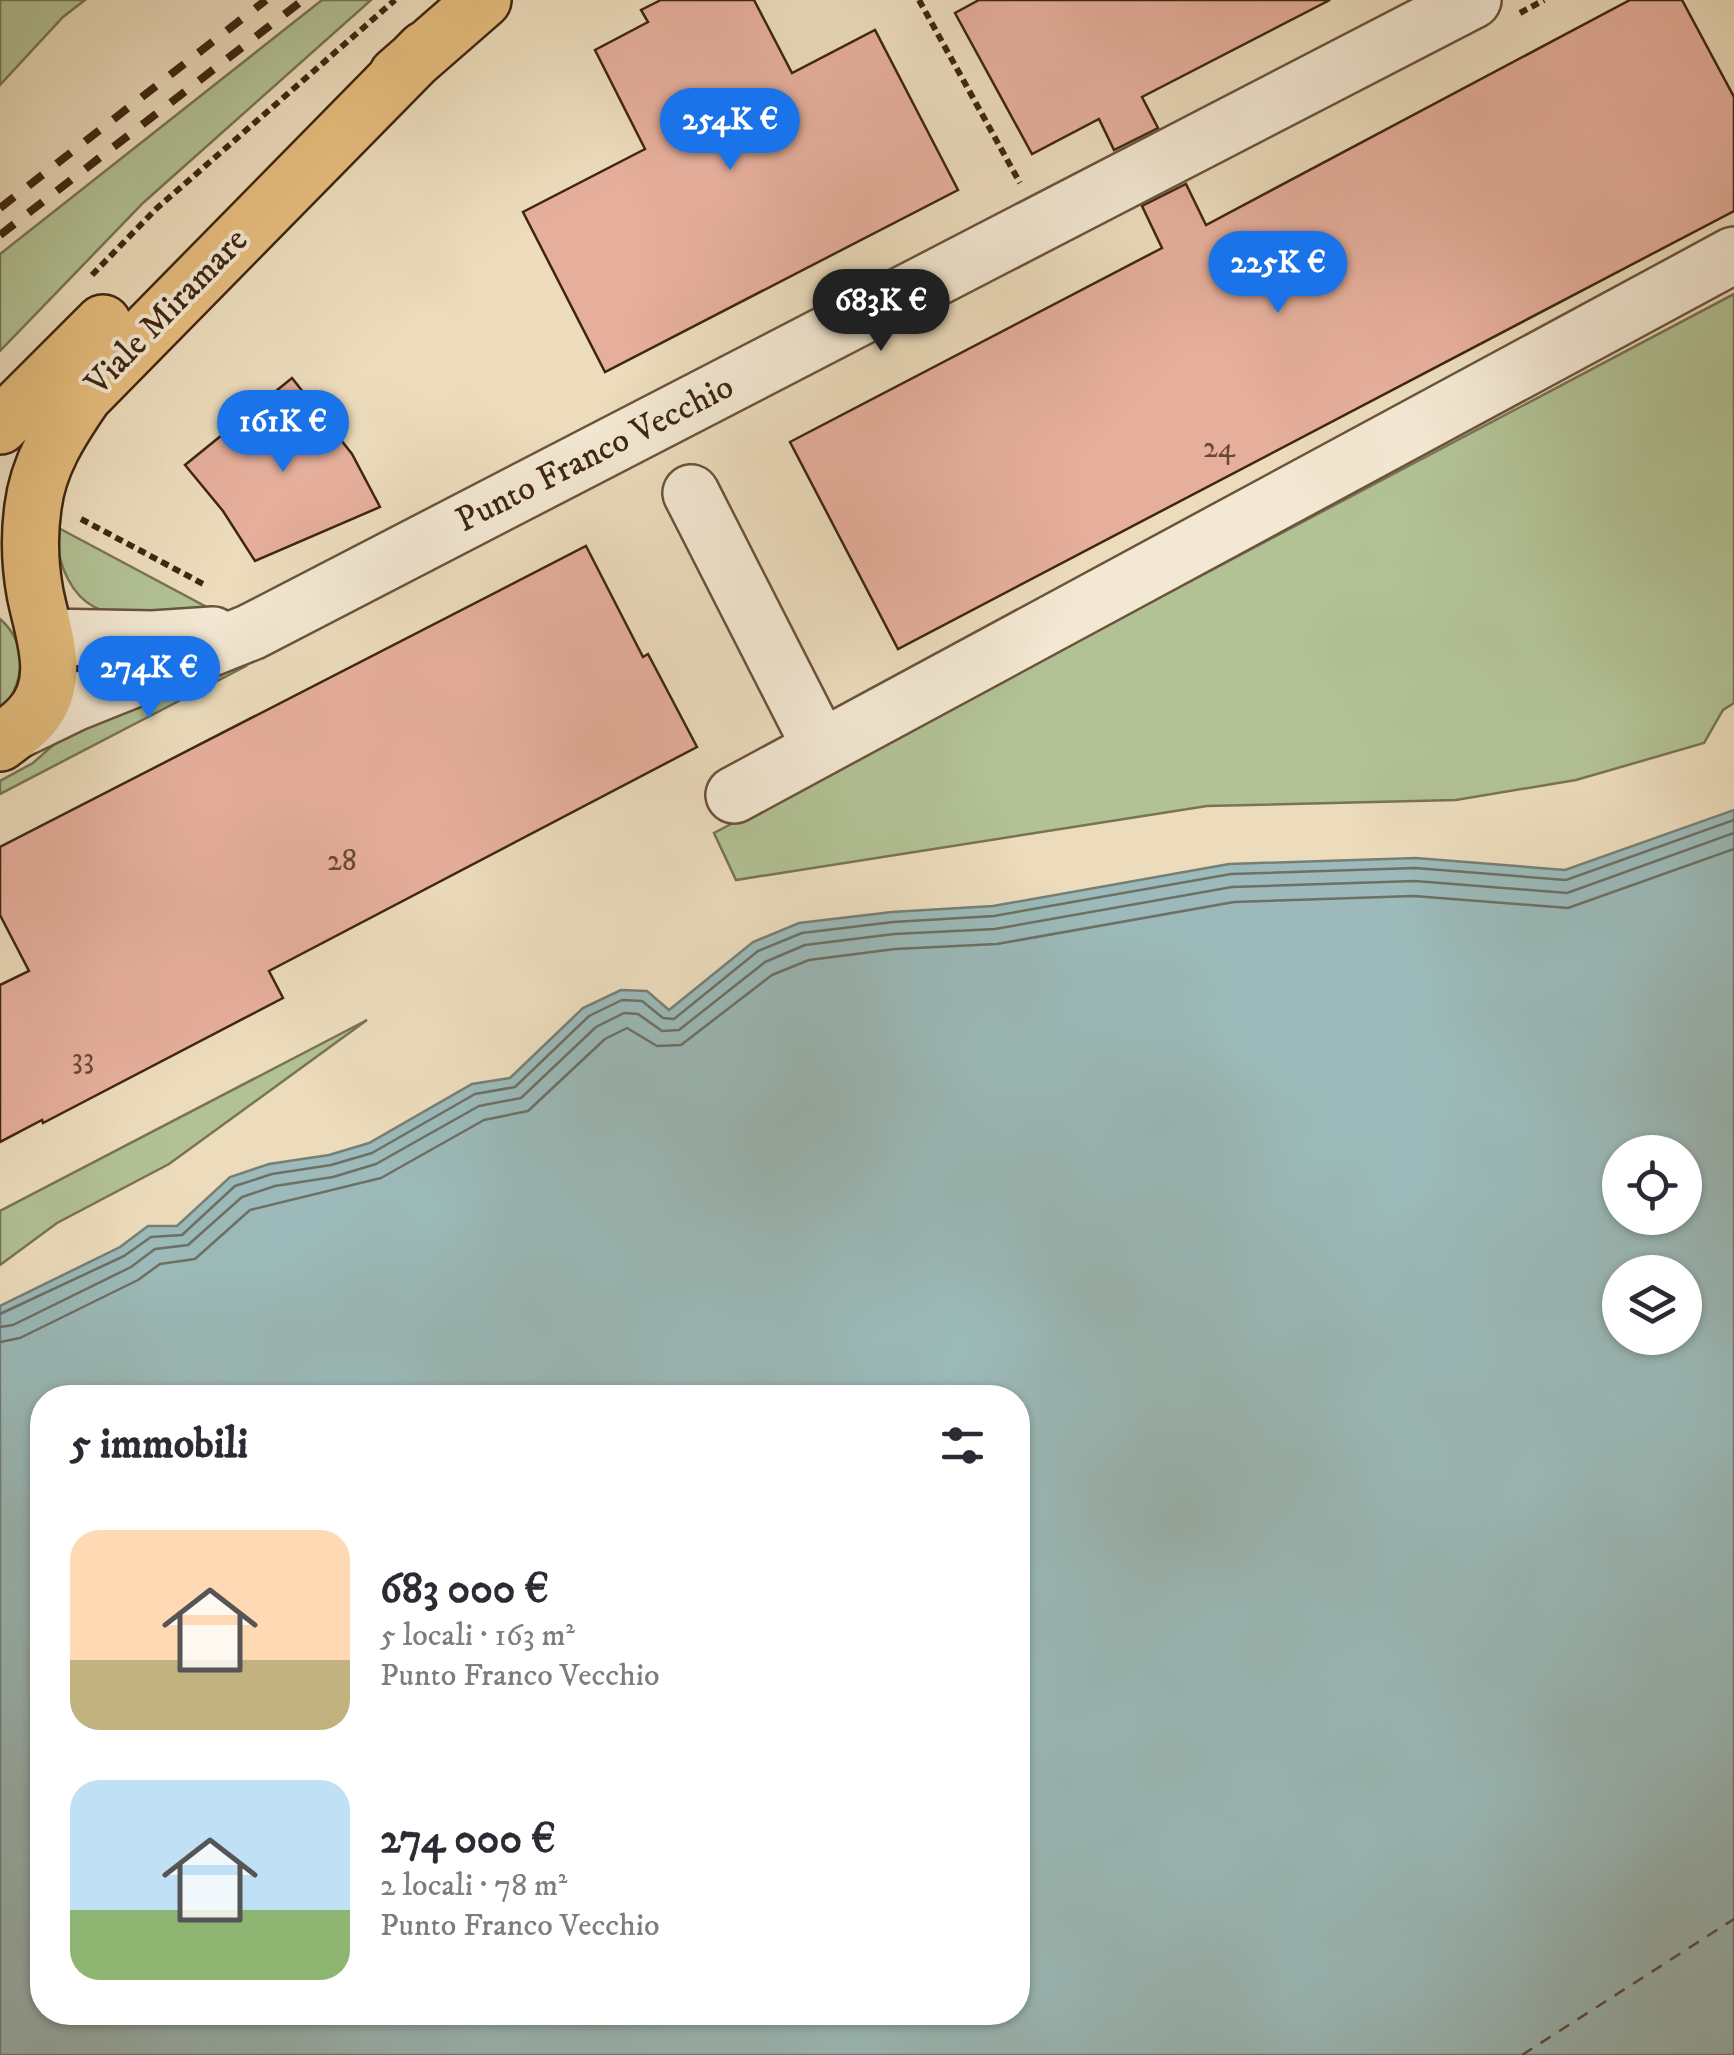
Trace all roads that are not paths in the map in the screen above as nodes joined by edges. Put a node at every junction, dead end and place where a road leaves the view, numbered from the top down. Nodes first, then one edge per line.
1 (483, 0) edge
2 (1472, 0) edge
3 (425, 49) junction
4 (1734, 255) edge
5 (0, 426) edge
6 (0, 480) edge
7 (692, 492) dead end
8 (0, 579) edge
9 (235, 612) junction
10 (46, 635) junction
11 (6, 738) edge
12 (820, 748) junction
13 (734, 795) dead end

1 - 3 main road, Viale Miramare
2 - 9 street, Punto Franco Vecchio
3 - 5 main road
3 - 6 main road, Viale Miramare
3 - 10 main road, Viale Miramare
4 - 12 street
7 - 12 street
8 - 10 main road
9 - 10 street, Punto Franco Vecchio
9 - 11 street, Punto Franco Vecchio
10 - 11 main road, Viale Miramare
12 - 13 street

